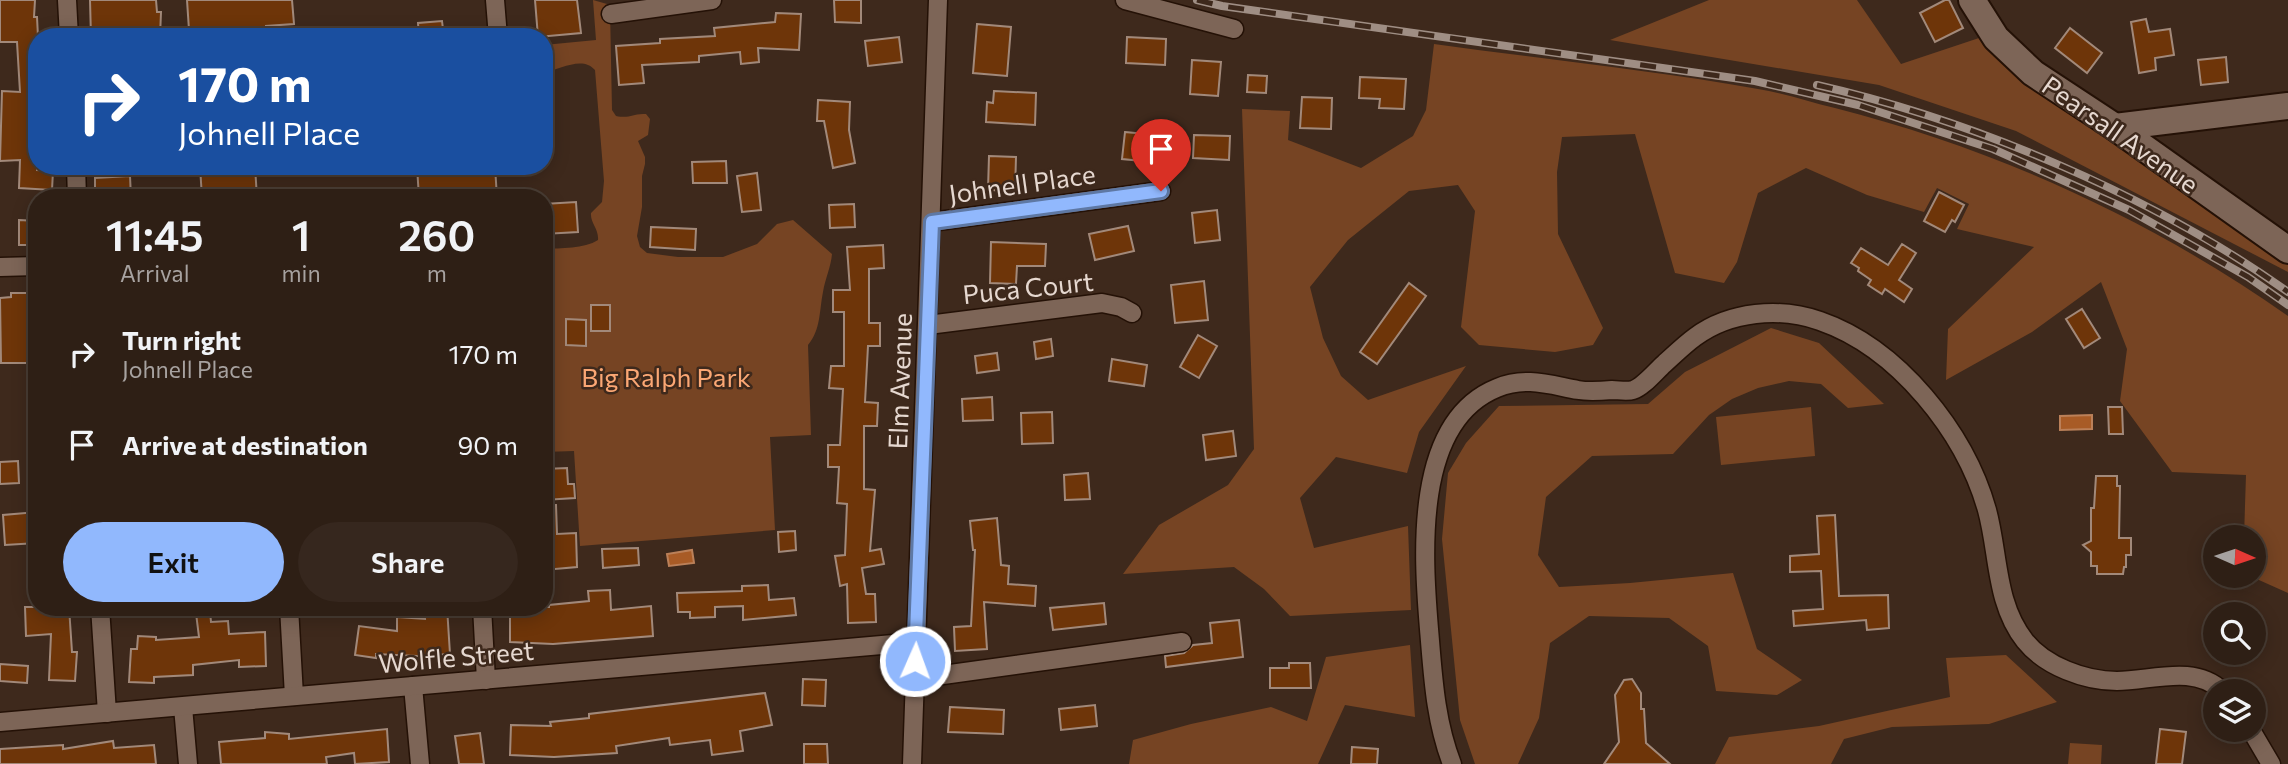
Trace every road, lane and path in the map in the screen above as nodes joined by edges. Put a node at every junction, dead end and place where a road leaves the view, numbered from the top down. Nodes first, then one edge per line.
1 (67, 0) edge
2 (495, 0) edge
3 (712, 0) edge
4 (938, 0) edge
5 (1125, 0) edge
6 (1972, 0) edge
7 (611, 14) dead end
8 (69, 28) edge
9 (497, 28) edge
10 (1234, 29) dead end
11 (2288, 106) edge
12 (2115, 127) junction
13 (1161, 191) dead end
14 (932, 222) junction
15 (2288, 250) edge
16 (28, 266) edge
17 (0, 267) edge
18 (1132, 313) dead end
19 (928, 325) junction
20 (101, 616) edge
21 (290, 616) edge
22 (482, 616) edge
23 (916, 642) junction
24 (1182, 642) dead end
25 (914, 679) junction
26 (486, 680) junction
27 (2203, 680) edge
28 (413, 686) junction
29 (294, 696) junction
30 (183, 707) junction
31 (107, 713) junction
32 (0, 722) edge
33 (2258, 742) edge
34 (188, 764) edge
35 (420, 764) edge
36 (912, 764) edge
37 (1452, 764) edge
38 (2271, 764) edge

1 - 8 street
2 - 9 street
3 - 7 street
4 - 14 street, Elm Avenue
5 - 10 street
6 - 12 street, Pearsall Avenue
11 - 12 street
12 - 15 street, Pearsall Avenue
13 - 14 street, Johnell Place
14 - 19 street, Elm Avenue
16 - 17 street
18 - 19 street, Puca Court
19 - 23 street, Elm Avenue
20 - 31 street
21 - 29 street
22 - 26 street
23 - 25 street, Elm Avenue
23 - 26 street, Wolfle Street
24 - 25 street
25 - 36 street, Elm Avenue
26 - 28 street, Wolfle Street
27 - 37 street
28 - 29 street, Wolfle Street
28 - 35 street
29 - 30 street, Wolfle Street
30 - 31 street, Wolfle Street
30 - 34 street
31 - 32 street, Wolfle Street
33 - 38 street

